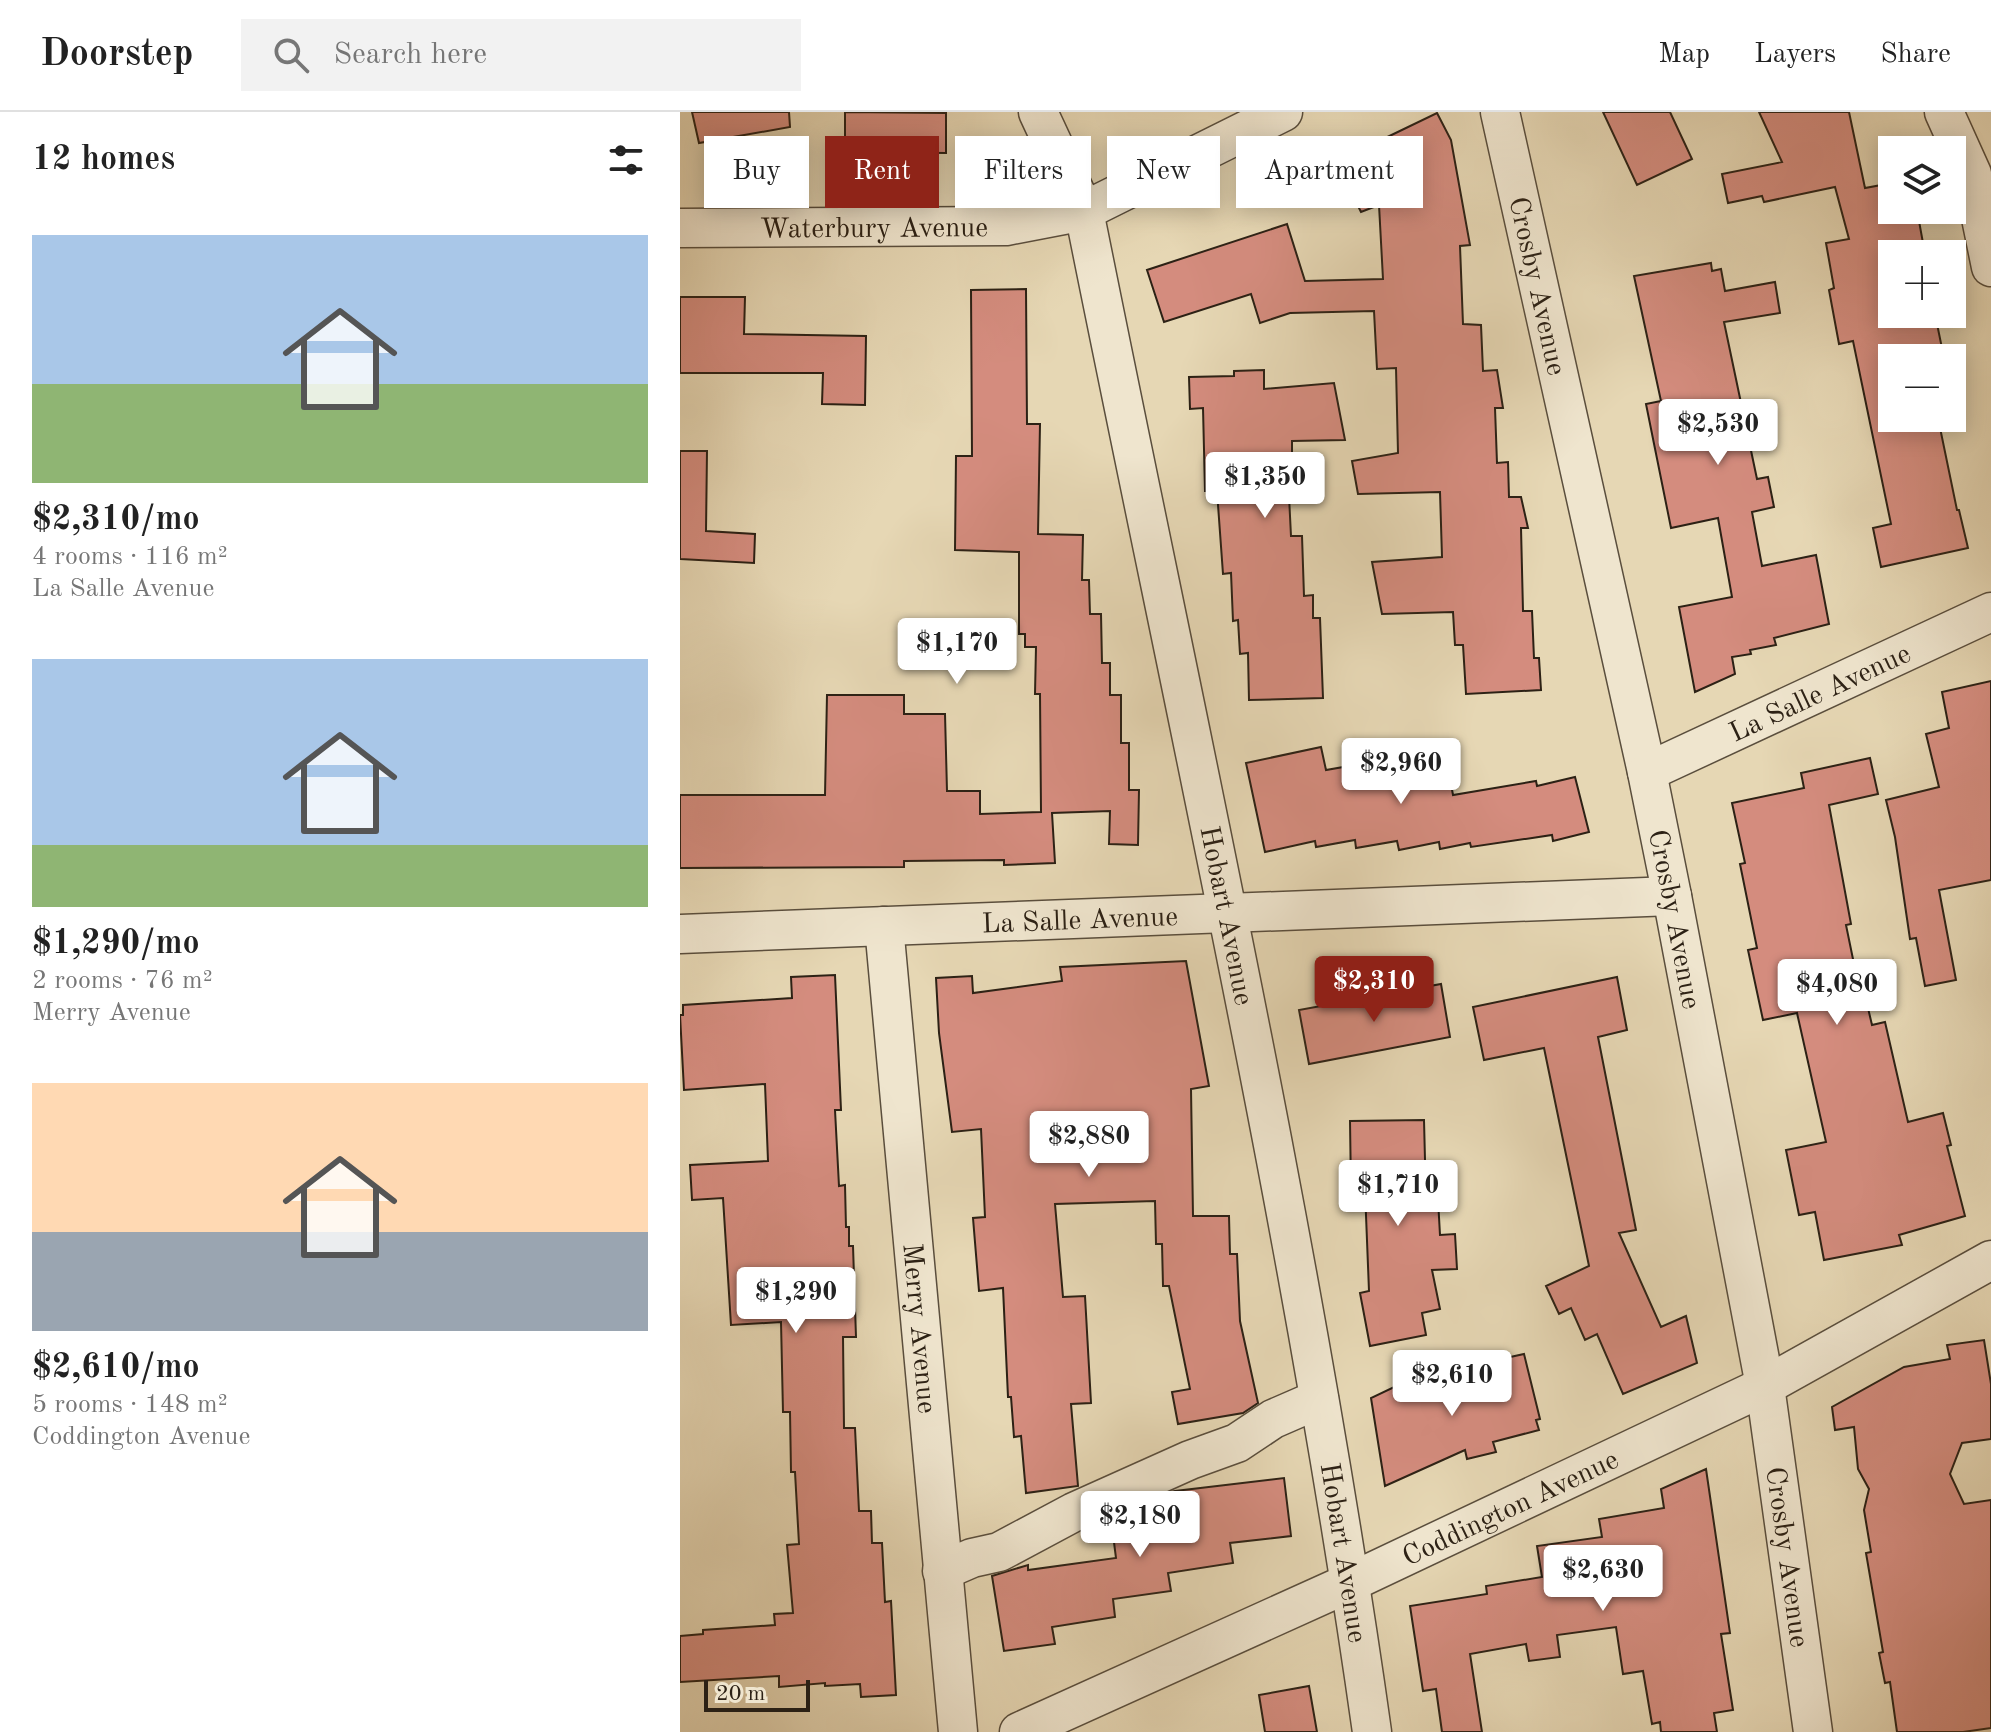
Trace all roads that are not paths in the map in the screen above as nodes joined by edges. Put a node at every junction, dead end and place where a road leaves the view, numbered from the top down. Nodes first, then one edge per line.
1 (1038, 112) edge
2 (1283, 112) edge
3 (1500, 112) edge
4 (1944, 112) edge
5 (1084, 211) junction
6 (680, 228) edge
7 (1991, 267) edge
8 (1991, 612) edge
9 (1647, 772) junction
10 (1672, 896) junction
11 (1228, 913) junction
12 (884, 926) junction
13 (680, 934) edge
14 (1991, 1260) edge
15 (1765, 1386) junction
16 (1319, 1399) junction
17 (942, 1571) junction
18 (1351, 1582) junction
19 (958, 1732) edge
20 (1019, 1732) edge
21 (1372, 1732) edge
22 (1813, 1732) edge

1 - 5 street, Hobart Avenue
2 - 5 street, Waterbury Avenue
3 - 9 street, Crosby Avenue
4 - 7 street
5 - 6 street, Waterbury Avenue
5 - 11 street, Hobart Avenue
8 - 9 street, La Salle Avenue
9 - 10 street, Crosby Avenue
10 - 11 street, La Salle Avenue
10 - 15 street, Crosby Avenue
11 - 12 street, La Salle Avenue
11 - 16 street, Hobart Avenue
12 - 13 street, La Salle Avenue
12 - 17 street, Merry Avenue
14 - 15 street, Coddington Avenue
15 - 18 street, Coddington Avenue
15 - 22 street, Crosby Avenue
16 - 17 street
16 - 18 street, Hobart Avenue
17 - 19 street, Merry Avenue
18 - 20 street, Coddington Avenue
18 - 21 street, Hobart Avenue

